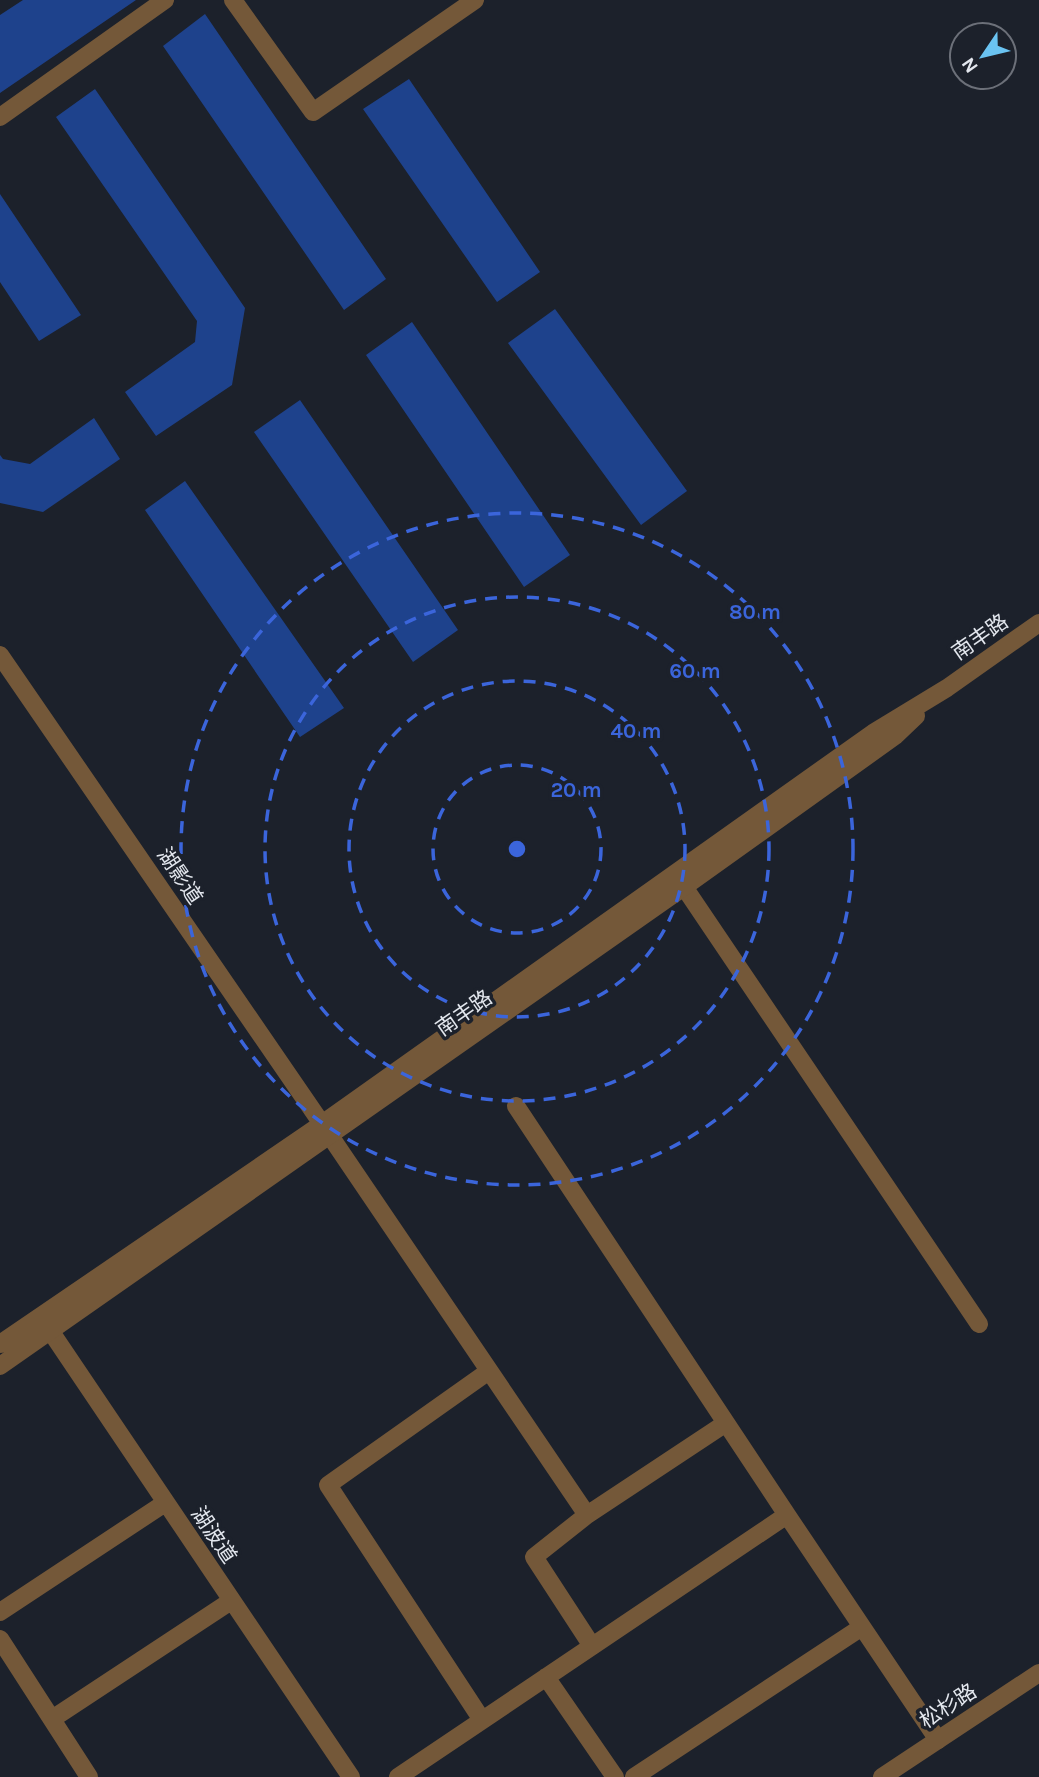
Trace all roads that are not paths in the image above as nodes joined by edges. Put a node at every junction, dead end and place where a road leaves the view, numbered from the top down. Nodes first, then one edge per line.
1 (165, 0) edge
2 (233, 0) edge
3 (475, 0) edge
4 (0, 117) edge
5 (1039, 623) edge
6 (0, 655) edge
7 (679, 880) junction
8 (516, 1106) dead end
9 (326, 1129) junction
10 (46, 1324) junction
11 (979, 1324) dead end
12 (0, 1345) edge
13 (0, 1366) edge
14 (489, 1371) junction
15 (726, 1423) junction
16 (165, 1503) junction
17 (587, 1515) junction
18 (787, 1516) junction
19 (231, 1601) junction
20 (0, 1612) edge
21 (862, 1627) junction
22 (0, 1639) edge
23 (592, 1646) junction
24 (1039, 1673) edge
25 (546, 1677) junction
26 (52, 1719) junction
27 (482, 1720) junction
28 (938, 1740) junction
29 (89, 1777) edge
30 (351, 1777) edge
31 (398, 1777) edge
32 (615, 1777) edge
33 (634, 1777) edge
34 (882, 1777) edge

1 - 4 street
2 - 3 street
5 - 7 street, 南丰路
6 - 9 street, 湖影道
7 - 9 street, 南丰路
7 - 11 street
8 - 15 street
9 - 10 street, 南丰路
9 - 14 street, 湖影道
10 - 12 street, 南丰路
10 - 13 street, 南丰路
10 - 16 street, 湖波道
14 - 17 street, 湖影道
14 - 27 street
15 - 17 street
15 - 18 street
16 - 19 street, 湖波道
16 - 20 street
17 - 23 street
18 - 21 street
18 - 23 street
19 - 26 street
19 - 30 street, 湖波道
21 - 28 street
21 - 33 street
22 - 26 street
23 - 25 street
24 - 28 street, 松杉路
25 - 27 street
25 - 32 street
26 - 29 street
27 - 31 street
28 - 34 street, 松杉路

